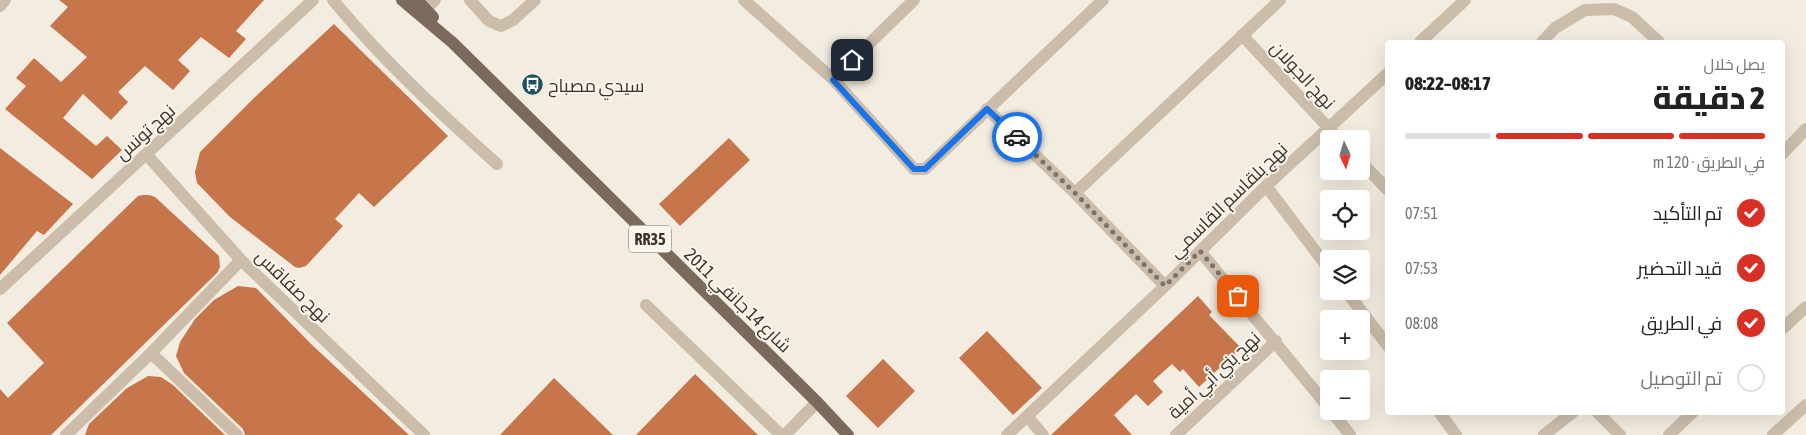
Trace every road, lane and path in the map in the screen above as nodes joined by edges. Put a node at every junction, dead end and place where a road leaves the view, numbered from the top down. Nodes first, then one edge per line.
1 (5, 0) edge
2 (313, 0) edge
3 (333, 0) edge
4 (402, 0) edge
5 (436, 0) edge
6 (470, 0) edge
7 (535, 0) edge
8 (744, 0) edge
9 (914, 0) edge
10 (1103, 0) edge
11 (1280, 0) edge
12 (1465, 0) edge
13 (421, 5) edge
14 (0, 6) edge
15 (1242, 35) junction
16 (1422, 40) edge
17 (1544, 40) edge
18 (1657, 40) edge
19 (453, 42) junction
20 (1385, 75) edge
21 (833, 80) junction
22 (987, 109) junction
23 (1329, 128) junction
24 (1806, 129) edge
25 (1785, 151) edge
26 (146, 154) junction
27 (497, 164) dead end
28 (1370, 171) edge
29 (1266, 186) junction
30 (1385, 187) edge
31 (1075, 193) junction
32 (1200, 251) junction
33 (1320, 257) edge
34 (241, 260) junction
35 (1165, 286) junction
36 (0, 289) edge
37 (1353, 300) edge
38 (646, 305) dead end
39 (1806, 307) edge
40 (1785, 326) edge
41 (1276, 341) junction
42 (1385, 342) edge
43 (151, 353) junction
44 (1320, 397) edge
45 (817, 402) junction
46 (1806, 405) edge
47 (1445, 415) edge
48 (1570, 415) edge
49 (1600, 415) edge
50 (1690, 415) edge
51 (1027, 416) junction
52 (1339, 420) edge
53 (66, 435) edge
54 (237, 435) edge
55 (424, 435) edge
56 (781, 435) edge
57 (785, 435) edge
58 (848, 435) edge
59 (1007, 435) edge
60 (1043, 435) edge
61 (1176, 435) edge
62 (1350, 435) edge
63 (1456, 435) edge
64 (1544, 435) edge
65 (1620, 435) edge
66 (1669, 435) edge
67 (1773, 435) edge

1 - 14 street
2 - 26 street, نهج تونس
3 - 27 street
4 - 19 main road, شارع 14 جانفي 2011 / RR35
5 - 13 street
6 - 7 street
8 - 21 street
9 - 21 street
10 - 22 street
11 - 15 street
12 - 16 street
13 - 19 main road, شارع 14 جانفي 2011 / RR35
15 - 23 street, نهج الجولان
15 - 31 street
17 - 18 street
19 - 45 main road, شارع 14 جانفي 2011 / RR35
20 - 23 street, نهج بلقاسم القاسمي
21 - 22 street
22 - 31 street
23 - 29 street, نهج بلقاسم القاسمي
24 - 25 street
26 - 34 street, نهج صفاقس
26 - 36 street, نهج تونس
28 - 30 street
29 - 32 street, نهج بلقاسم القاسمي
29 - 33 street
31 - 35 street
32 - 35 street, نهج بلقاسم القاسمي
32 - 41 street
34 - 43 street
34 - 55 street, نهج صفاقس
35 - 51 street, نهج بلقاسم القاسمي
37 - 42 street
38 - 56 street
39 - 40 street
41 - 44 street
41 - 61 street, نهج بني أبي أمية
43 - 53 street
43 - 54 street
45 - 57 street
45 - 58 main road, شارع 14 جانفي 2011 / RR35
46 - 67 street
47 - 63 street
48 - 64 street
49 - 65 street
50 - 66 street
51 - 59 street, نهج بلقاسم القاسمي
51 - 60 street
52 - 62 street

